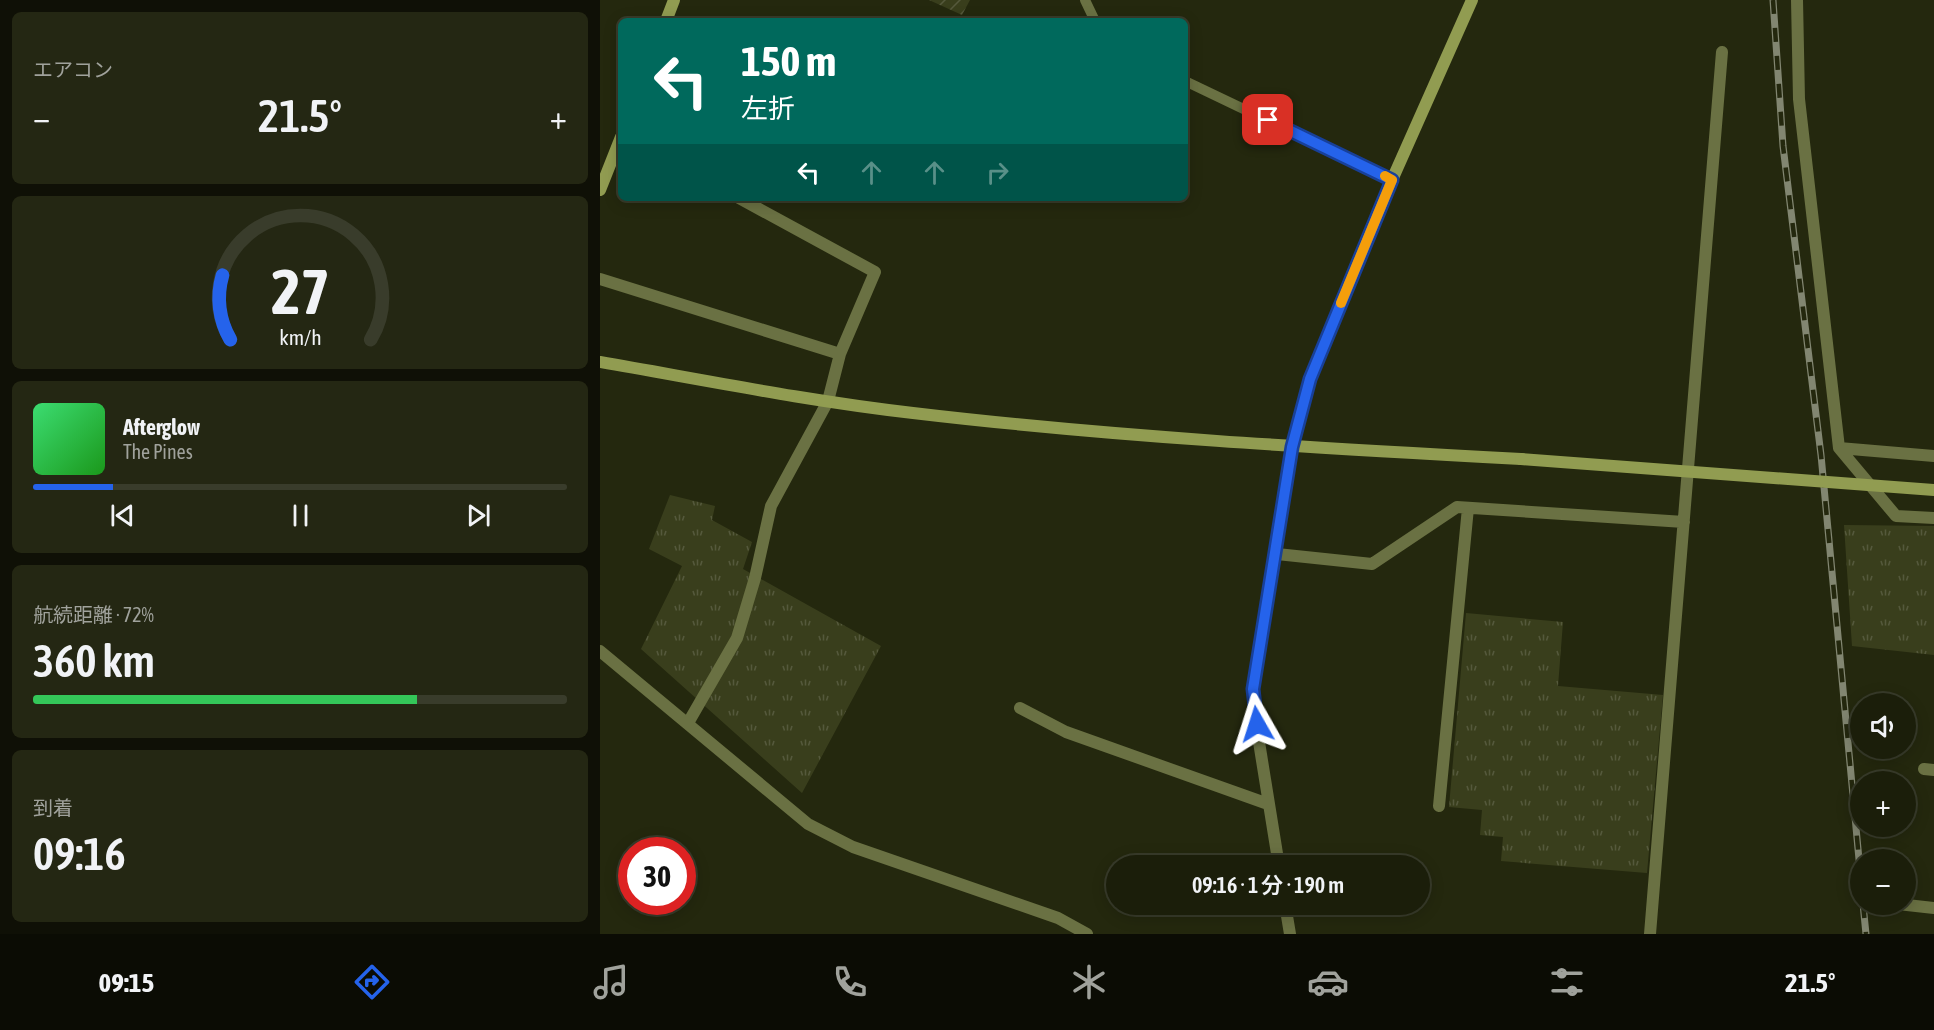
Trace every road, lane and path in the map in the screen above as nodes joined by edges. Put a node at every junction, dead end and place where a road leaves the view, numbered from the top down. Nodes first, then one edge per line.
1 (674, 0) edge
2 (1085, 0) edge
3 (1472, 0) edge
4 (1797, 0) edge
5 (667, 18) edge
6 (1094, 18) edge
7 (1722, 52) dead end
8 (1188, 82) edge
9 (618, 145) edge
10 (1392, 180) junction
11 (600, 190) edge
12 (745, 201) edge
13 (600, 279) edge
14 (840, 354) junction
15 (600, 362) edge
16 (828, 401) junction
17 (1292, 447) junction
18 (1839, 448) junction
19 (1934, 456) edge
20 (1934, 490) edge
21 (1468, 508) junction
22 (1934, 518) edge
23 (1684, 522) junction
24 (1277, 554) junction
25 (600, 651) edge
26 (1020, 708) dead end
27 (688, 723) junction
28 (1268, 804) junction
29 (1439, 806) dead end
30 (1277, 855) edge
31 (1916, 906) edge
32 (1934, 908) edge
33 (1287, 915) edge
34 (1087, 934) edge
35 (1290, 934) edge
36 (1650, 934) edge

1 - 5 street
2 - 6 lane
3 - 10 street
4 - 18 street
7 - 23 street
8 - 10 lane
9 - 11 street
10 - 17 street
12 - 14 street
13 - 14 street
14 - 16 street
15 - 16 street
16 - 17 street
16 - 27 street
17 - 20 street, bridge
17 - 24 street
18 - 19 street
18 - 22 street
21 - 23 street
21 - 24 street
21 - 29 street
23 - 36 street
24 - 28 street
25 - 27 street
26 - 28 street
27 - 34 street
28 - 30 street
31 - 32 street
33 - 35 street

